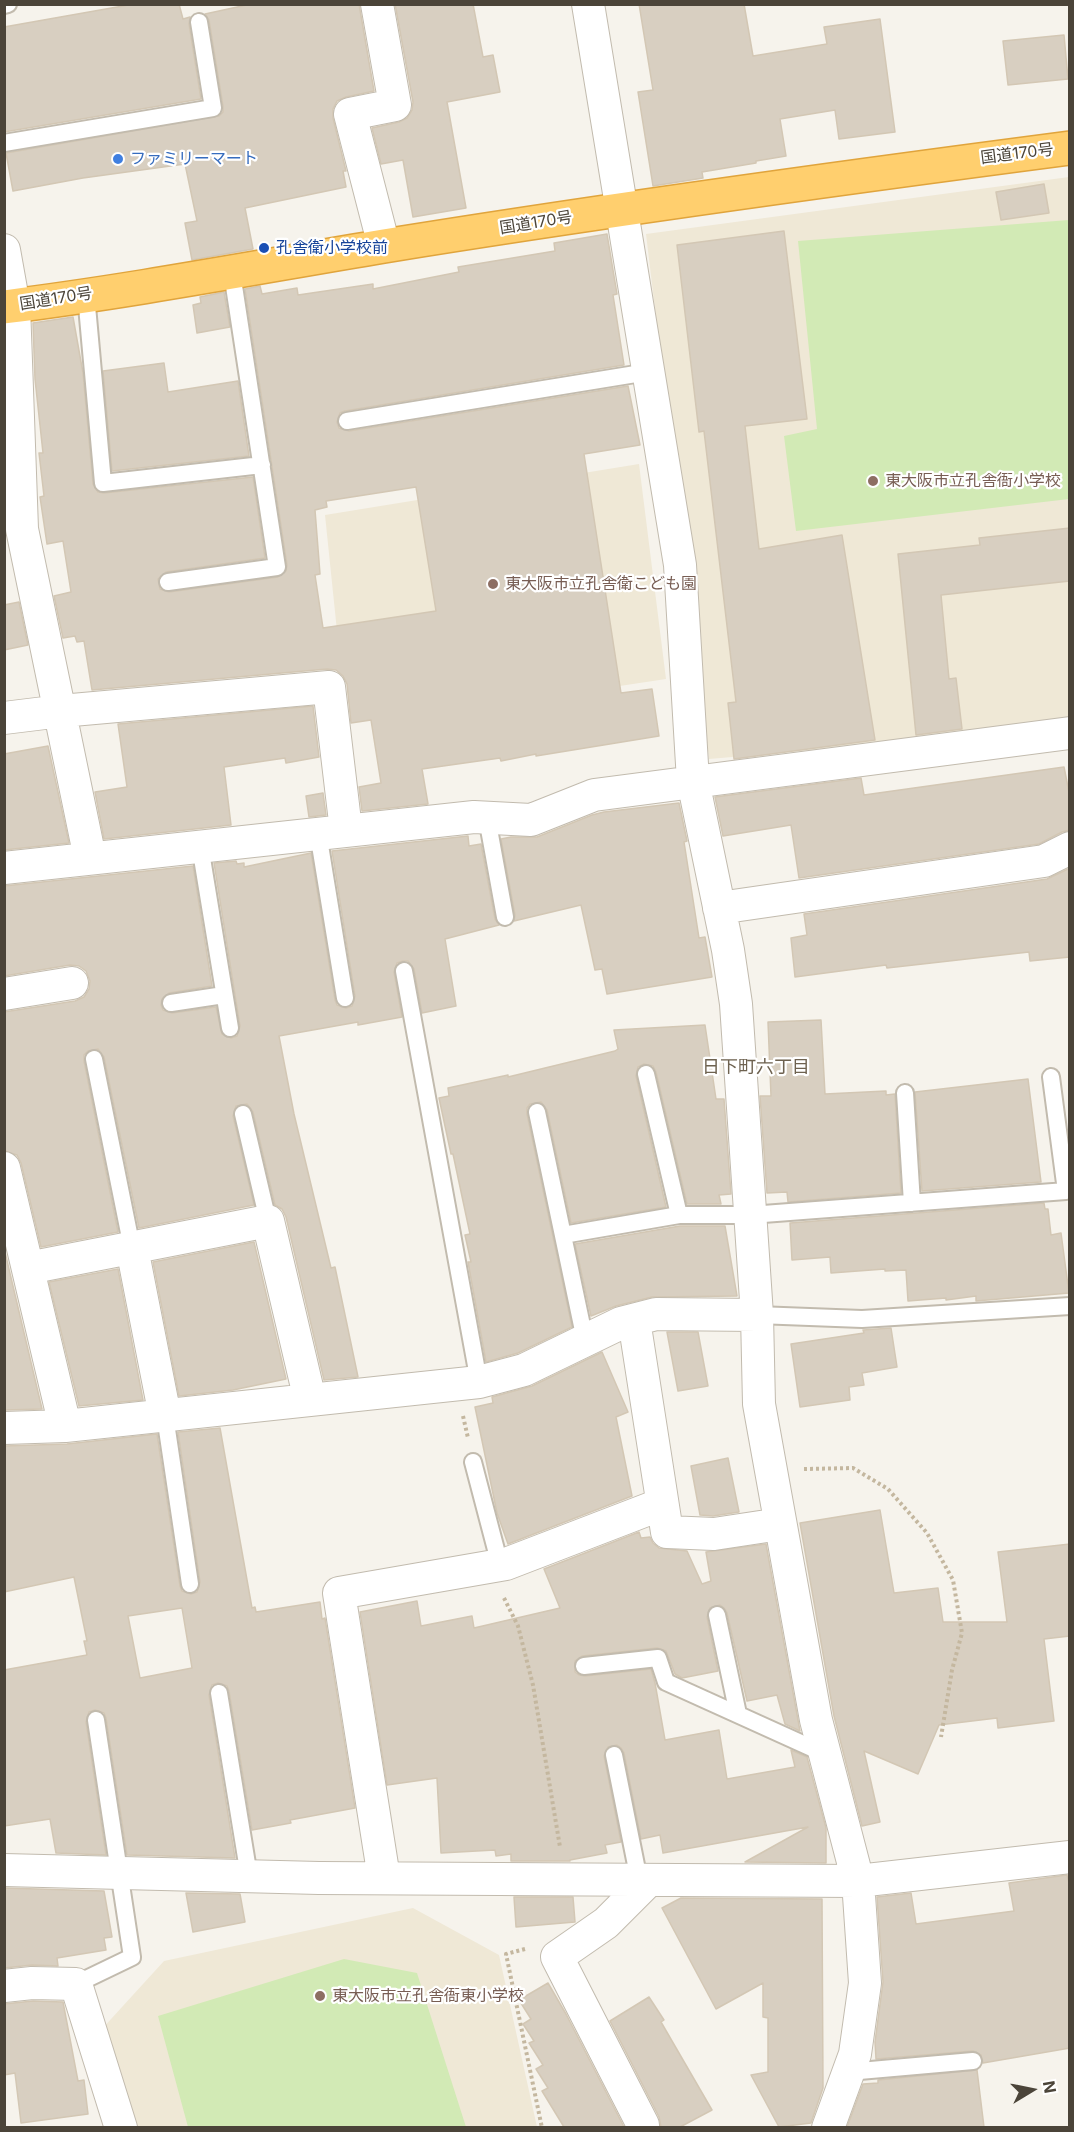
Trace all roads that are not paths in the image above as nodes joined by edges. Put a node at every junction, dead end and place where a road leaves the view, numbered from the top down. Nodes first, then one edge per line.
1 (377, 4) edge
2 (588, 4) edge
3 (199, 22) dead end
4 (4, 143) edge
5 (1070, 148) edge
6 (622, 209) junction
7 (384, 246) junction
8 (4, 250) edge
9 (232, 273) junction
10 (86, 295) junction
11 (9, 307) edge
12 (648, 372) junction
13 (347, 422) dead end
14 (262, 465) junction
15 (13, 530) edge
16 (168, 582) dead end
17 (61, 711) junction
18 (4, 718) edge
19 (1070, 732) edge
20 (693, 781) junction
21 (488, 818) junction
22 (332, 832) junction
23 (200, 846) junction
24 (1070, 848) edge
25 (90, 858) junction
26 (4, 868) edge
27 (719, 908) junction
28 (505, 917) dead end
29 (404, 971) dead end
30 (72, 982) dead end
31 (4, 994) edge
32 (224, 995) junction
33 (345, 998) dead end
34 (171, 1003) dead end
35 (230, 1028) dead end
36 (94, 1059) dead end
37 (646, 1074) dead end
38 (1051, 1077) dead end
39 (905, 1093) dead end
40 (537, 1112) dead end
41 (243, 1114) dead end
42 (4, 1168) edge
43 (912, 1203) junction
44 (679, 1215) junction
45 (750, 1215) junction
46 (268, 1221) junction
47 (563, 1235) junction
48 (132, 1248) junction
49 (28, 1268) junction
50 (1070, 1306) edge
51 (757, 1315) junction
52 (634, 1320) junction
53 (585, 1340) junction
54 (468, 1383) junction
55 (310, 1400) junction
56 (165, 1416) junction
57 (65, 1426) junction
58 (4, 1428) edge
59 (473, 1462) road end
60 (662, 1504) junction
61 (780, 1524) junction
62 (494, 1566) junction
63 (190, 1584) dead end
64 (717, 1614) dead end
65 (584, 1666) dead end
66 (219, 1693) dead end
67 (738, 1714) junction
68 (96, 1720) dead end
69 (825, 1754) junction
70 (614, 1755) dead end
71 (1070, 1857) edge
72 (4, 1870) edge
73 (120, 1873) junction
74 (249, 1876) junction
75 (384, 1878) junction
76 (644, 1880) junction
77 (858, 1881) junction
78 (76, 1984) junction
79 (4, 1986) edge
80 (973, 2061) dead end
81 (848, 2072) junction
82 (643, 2124) dead end
83 (121, 2127) edge
84 (828, 2127) edge

1 - 7 street
2 - 6 street
3 - 4 lane
5 - 6 highway, 国道170号
6 - 7 highway, 国道170号
6 - 12 street
7 - 9 highway, 国道170号
8 - 11 street
9 - 10 highway, 国道170号
9 - 14 lane
10 - 11 highway, 国道170号
10 - 14 lane
11 - 15 street
12 - 13 lane
12 - 20 street
14 - 16 lane
15 - 17 street
17 - 18 street
17 - 22 street
17 - 25 street
19 - 20 street
20 - 21 street
20 - 27 street
21 - 22 street
21 - 28 lane
22 - 23 street
22 - 33 lane
23 - 25 street
23 - 32 lane
24 - 27 street
25 - 26 street
27 - 45 street
29 - 54 lane
30 - 31 street
32 - 34 lane
32 - 35 lane
36 - 48 lane
37 - 44 lane
38 - 43 lane
39 - 43 lane
40 - 47 lane
41 - 46 lane
42 - 49 street
43 - 45 lane
44 - 45 lane
44 - 47 lane
45 - 51 street
46 - 48 street
46 - 55 street
47 - 53 lane
48 - 49 street
48 - 56 street
49 - 57 street
50 - 51 lane
51 - 52 street
51 - 61 street
52 - 53 street
52 - 60 street
53 - 54 street
54 - 55 street
55 - 56 street
56 - 57 street
56 - 63 lane
57 - 58 street
59 - 62 lane
60 - 61 street
60 - 62 street
61 - 69 street
62 - 75 street
64 - 67 lane
65 - 67 lane
66 - 74 lane
67 - 69 lane
68 - 73 lane
69 - 77 street
70 - 76 lane
71 - 77 street
72 - 73 street
73 - 74 street
73 - 78 lane
74 - 75 street
75 - 76 street
76 - 77 street
76 - 82 street
77 - 81 street
78 - 79 street
78 - 83 street
80 - 81 lane
81 - 84 street

